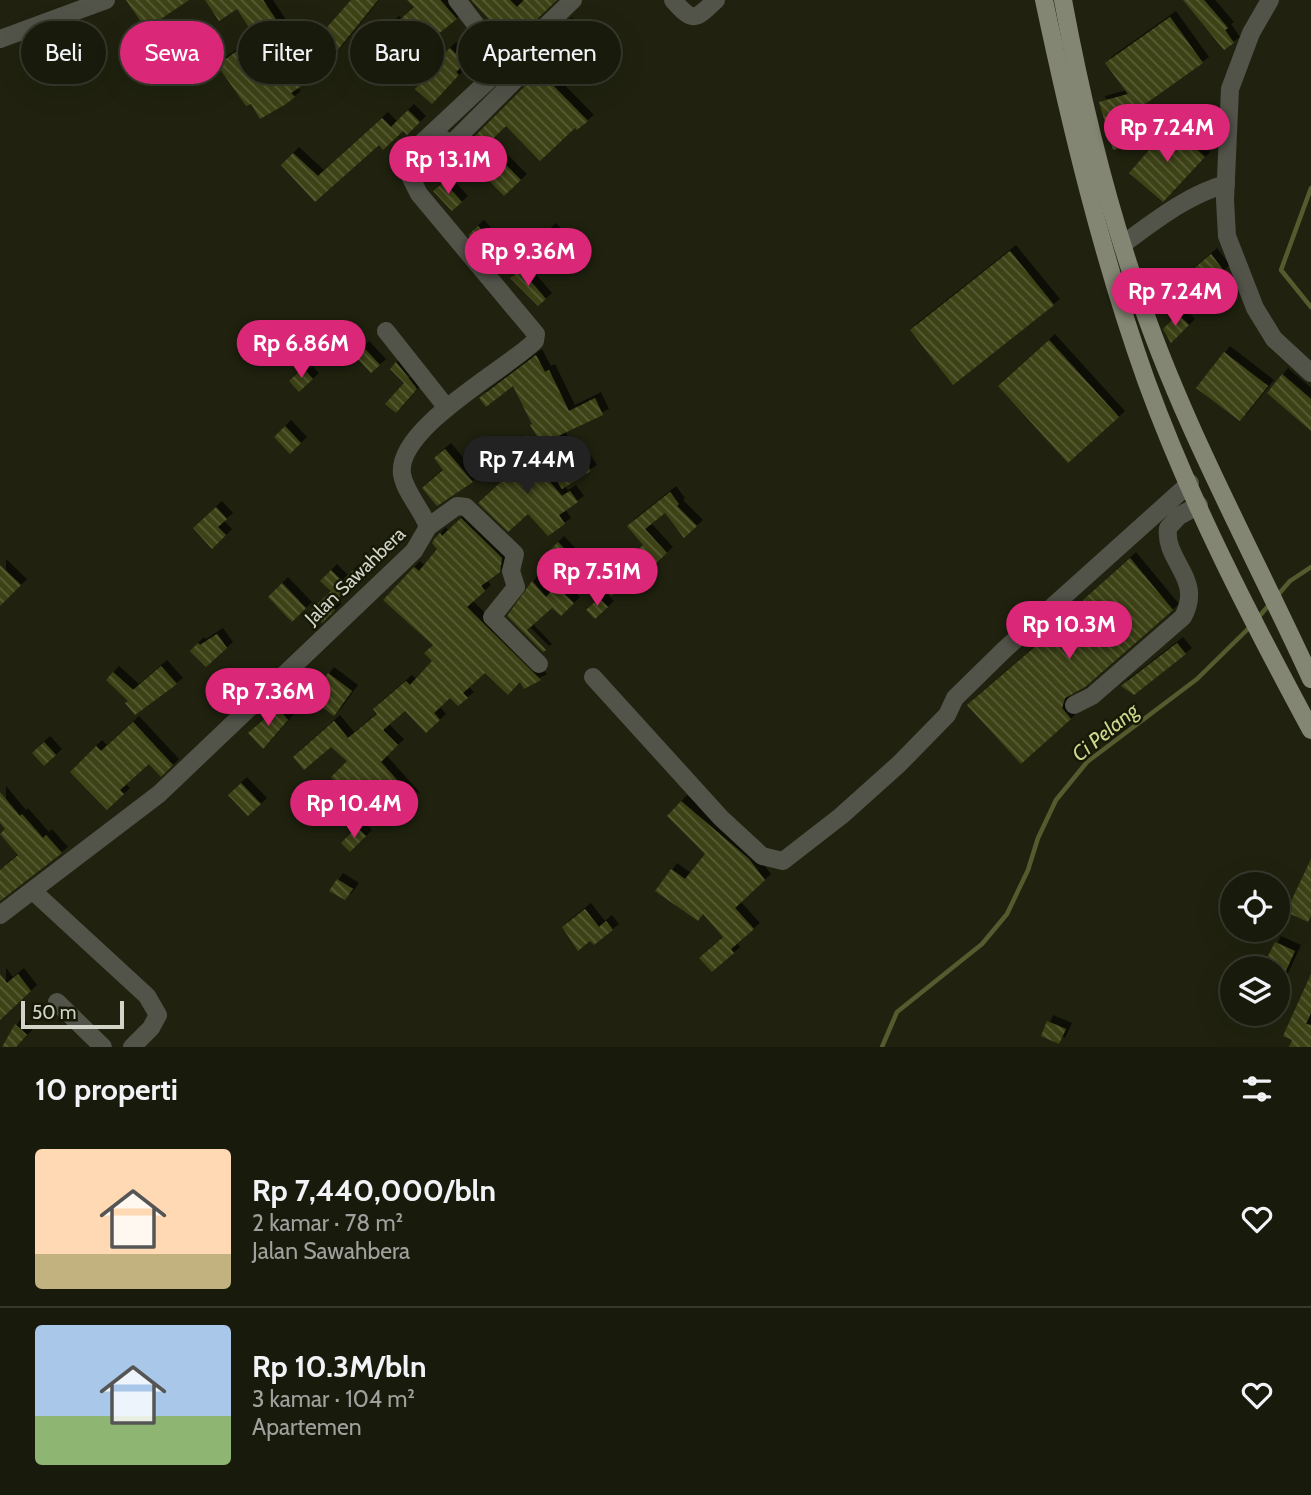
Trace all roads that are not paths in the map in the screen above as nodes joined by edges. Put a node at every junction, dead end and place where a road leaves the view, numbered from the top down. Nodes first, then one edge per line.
1 (106, 0) edge
2 (457, 0) edge
3 (573, 0) edge
4 (673, 0) edge
5 (716, 0) edge
6 (1044, 0) edge
7 (1063, 0) edge
8 (1270, 0) edge
9 (68, 6) edge
10 (473, 21) edge
11 (551, 21) edge
12 (0, 39) edge
13 (485, 84) edge
14 (1088, 159) junction
15 (1226, 184) junction
16 (1123, 244) junction
17 (386, 331) dead end
18 (1311, 373) edge
19 (447, 408) junction
20 (1190, 484) junction
21 (1199, 505) junction
22 (428, 527) junction
23 (539, 664) dead end
24 (593, 677) dead end
25 (1311, 679) edge
26 (1074, 705) dead end
27 (1311, 730) edge
28 (34, 892) junction
29 (0, 915) edge
30 (57, 1002) dead end
31 (140, 1044) edge
32 (103, 1047) edge

1 - 9 street
2 - 10 street
3 - 11 street, Jalan Sawahbera
4 - 5 street
6 - 14 main road
7 - 14 main road
8 - 15 street
9 - 12 street
13 - 19 street, Jalan Sawahbera
14 - 16 main road
14 - 20 main road
15 - 16 street
15 - 18 street
16 - 25 main road
17 - 19 street
19 - 22 street, Jalan Sawahbera
20 - 21 main road
20 - 24 street
21 - 26 street
21 - 27 main road
22 - 23 street
22 - 28 street, Jalan Sawahbera
28 - 29 street, Jalan Sawahbera
28 - 31 street
30 - 32 street

